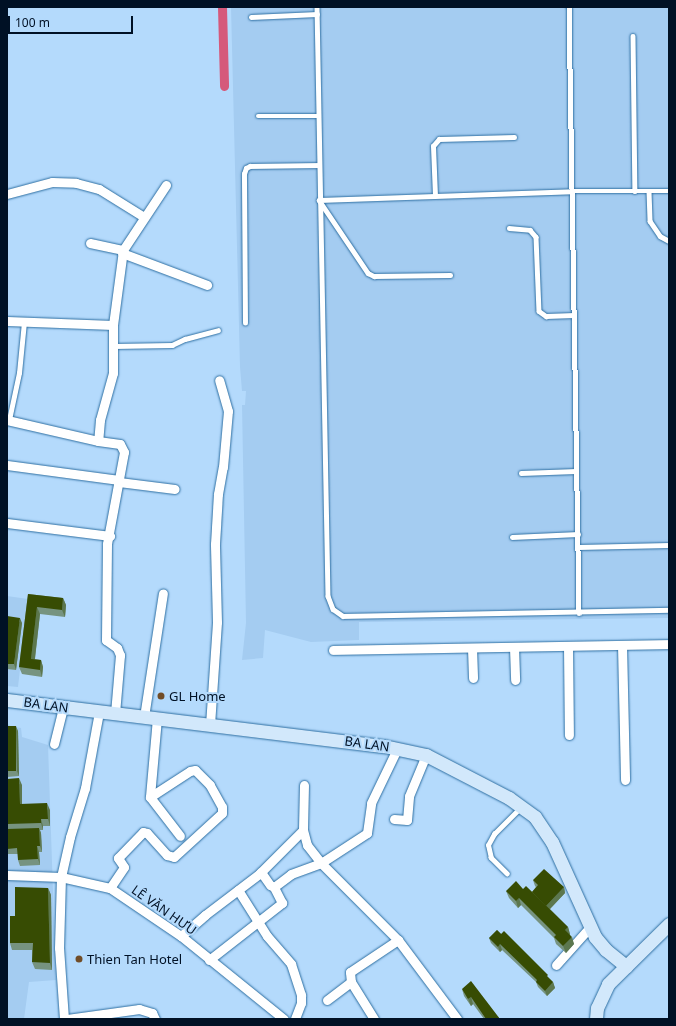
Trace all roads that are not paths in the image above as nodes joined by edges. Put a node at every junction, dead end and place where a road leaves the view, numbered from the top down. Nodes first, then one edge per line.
1 (317, 7) edge
2 (569, 7) edge
3 (317, 14) junction
4 (251, 17) dead end
5 (633, 36) dead end
6 (258, 116) dead end
7 (318, 116) junction
8 (514, 137) dead end
9 (319, 165) junction
10 (166, 185) dead end
11 (669, 190) edge
12 (572, 191) junction
13 (635, 191) junction
14 (649, 191) junction
15 (7, 194) edge
16 (435, 196) junction
17 (319, 200) junction
18 (144, 217) junction
19 (509, 228) dead end
20 (669, 241) edge
21 (90, 243) dead end
22 (122, 252) junction
23 (450, 275) dead end
24 (207, 285) dead end
25 (574, 315) junction
26 (7, 321) edge
27 (24, 322) junction
28 (245, 323) dead end
29 (113, 325) junction
30 (218, 330) dead end
31 (114, 346) junction
32 (219, 380) dead end
33 (8, 420) edge
34 (98, 441) junction
35 (7, 465) edge
36 (576, 471) junction
37 (521, 473) dead end
38 (119, 481) junction
39 (175, 489) dead end
40 (7, 523) edge
41 (578, 534) junction
42 (110, 536) junction
43 (512, 536) dead end
44 (669, 545) edge
45 (578, 548) junction
46 (163, 593) dead end
47 (669, 610) edge
48 (579, 613) junction
49 (669, 644) edge
50 (622, 645) junction
51 (568, 646) junction
52 (514, 647) junction
53 (472, 648) junction
54 (333, 650) dead end
55 (473, 678) dead end
56 (515, 680) dead end
57 (7, 700) edge
58 (63, 707) junction
59 (99, 712) junction
60 (115, 714) junction
61 (151, 718) junction
62 (210, 725) junction
63 (569, 735) dead end
64 (54, 744) dead end
65 (397, 749) junction
66 (426, 755) junction
67 (625, 780) dead end
68 (304, 785) dead end
69 (150, 798) junction
70 (522, 806) junction
71 (394, 819) dead end
72 (303, 830) junction
73 (180, 836) dead end
74 (321, 863) junction
75 (261, 872) junction
76 (507, 874) dead end
77 (7, 875) edge
78 (61, 877) junction
79 (274, 887) junction
80 (110, 888) junction
81 (238, 890) junction
82 (258, 921) junction
83 (669, 924) edge
84 (590, 927) junction
85 (181, 936) junction
86 (398, 940) junction
87 (209, 960) junction
88 (556, 965) dead end
89 (626, 966) junction
90 (351, 982) junction
91 (327, 1000) dead end
92 (96, 1017) edge
93 (281, 1018) edge
94 (64, 1019) edge
95 (67, 1019) edge
96 (155, 1019) edge
97 (294, 1019) edge
98 (374, 1019) edge
99 (457, 1019) edge
100 (596, 1019) edge

1 - 3 lane
2 - 12 lane
3 - 4 lane
3 - 7 lane
5 - 13 lane
6 - 7 lane
7 - 9 lane
8 - 16 lane
9 - 17 lane
9 - 28 lane
10 - 18 street
11 - 14 lane
12 - 13 lane
12 - 16 lane
12 - 25 lane
13 - 14 lane
14 - 20 lane
15 - 18 street
16 - 17 lane
17 - 23 lane
17 - 48 lane
18 - 22 street
19 - 25 lane
21 - 22 street
22 - 24 street
22 - 29 street
25 - 36 lane
26 - 27 street
27 - 29 street
27 - 33 lane
29 - 31 street
30 - 31 lane
31 - 34 street
32 - 62 street
33 - 34 street
34 - 38 street
35 - 38 street
36 - 37 lane
36 - 41 lane
38 - 39 street
38 - 42 street
40 - 42 street
41 - 43 lane
41 - 45 lane
42 - 60 street
44 - 45 lane
45 - 48 lane
46 - 61 street
47 - 48 lane
49 - 50 street
50 - 51 street
50 - 67 street
51 - 52 street
51 - 63 street
52 - 53 street
52 - 56 street
53 - 54 street
53 - 55 street
57 - 58 street, BA LAN
58 - 59 street, BA LAN
58 - 64 street
59 - 60 street, BA LAN
59 - 78 street
60 - 61 street, BA LAN
61 - 62 street, BA LAN
61 - 69 street
62 - 65 street, BA LAN
65 - 66 street, BA LAN
65 - 74 street
66 - 70 street, BA LAN
66 - 71 street
68 - 72 street
69 - 73 street
69 - 80 street
70 - 76 lane
70 - 84 street, BA LAN
72 - 74 street
72 - 75 street
74 - 79 street
74 - 86 street
75 - 79 street
75 - 81 street
77 - 78 street, LÊ VĂN HƯU
78 - 80 street, LÊ VĂN HƯU
78 - 94 street
79 - 82 street
80 - 85 street, LÊ VĂN HƯU
81 - 82 street
81 - 85 street
82 - 87 street
82 - 97 street
83 - 89 street
84 - 88 street
84 - 89 street, BA LAN
85 - 87 street, LÊ VĂN HƯU
86 - 90 street
86 - 99 street
87 - 93 street, LÊ VĂN HƯU
89 - 100 street
90 - 91 street
90 - 98 street
92 - 95 street
92 - 96 street

